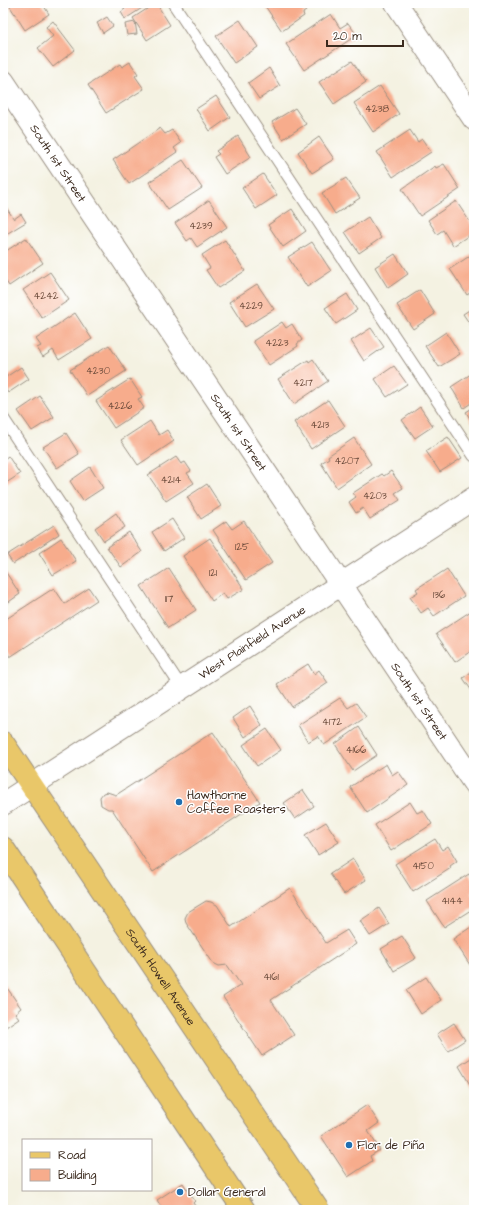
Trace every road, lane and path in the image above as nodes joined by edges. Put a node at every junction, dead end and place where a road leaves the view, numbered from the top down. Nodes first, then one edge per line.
1 (173, 3) edge
2 (396, 3) edge
3 (3, 81) edge
4 (474, 119) edge
5 (3, 418) edge
6 (474, 456) edge
7 (474, 498) edge
8 (341, 585) junction
9 (182, 688) junction
10 (3, 743) edge
11 (474, 783) edge
12 (30, 785) junction
13 (3, 804) edge
14 (3, 848) edge
15 (244, 1210) edge
16 (318, 1210) edge

1 - 6 lane
2 - 4 street
3 - 8 street, South 1st Street
5 - 9 lane
7 - 8 street, West Plainfield Avenue
8 - 9 street, West Plainfield Avenue
8 - 11 street, South 1st Street
9 - 12 street, West Plainfield Avenue
10 - 12 main road, South Howell Avenue
12 - 13 street, West Plainfield Avenue
12 - 16 main road, South Howell Avenue
14 - 15 main road

